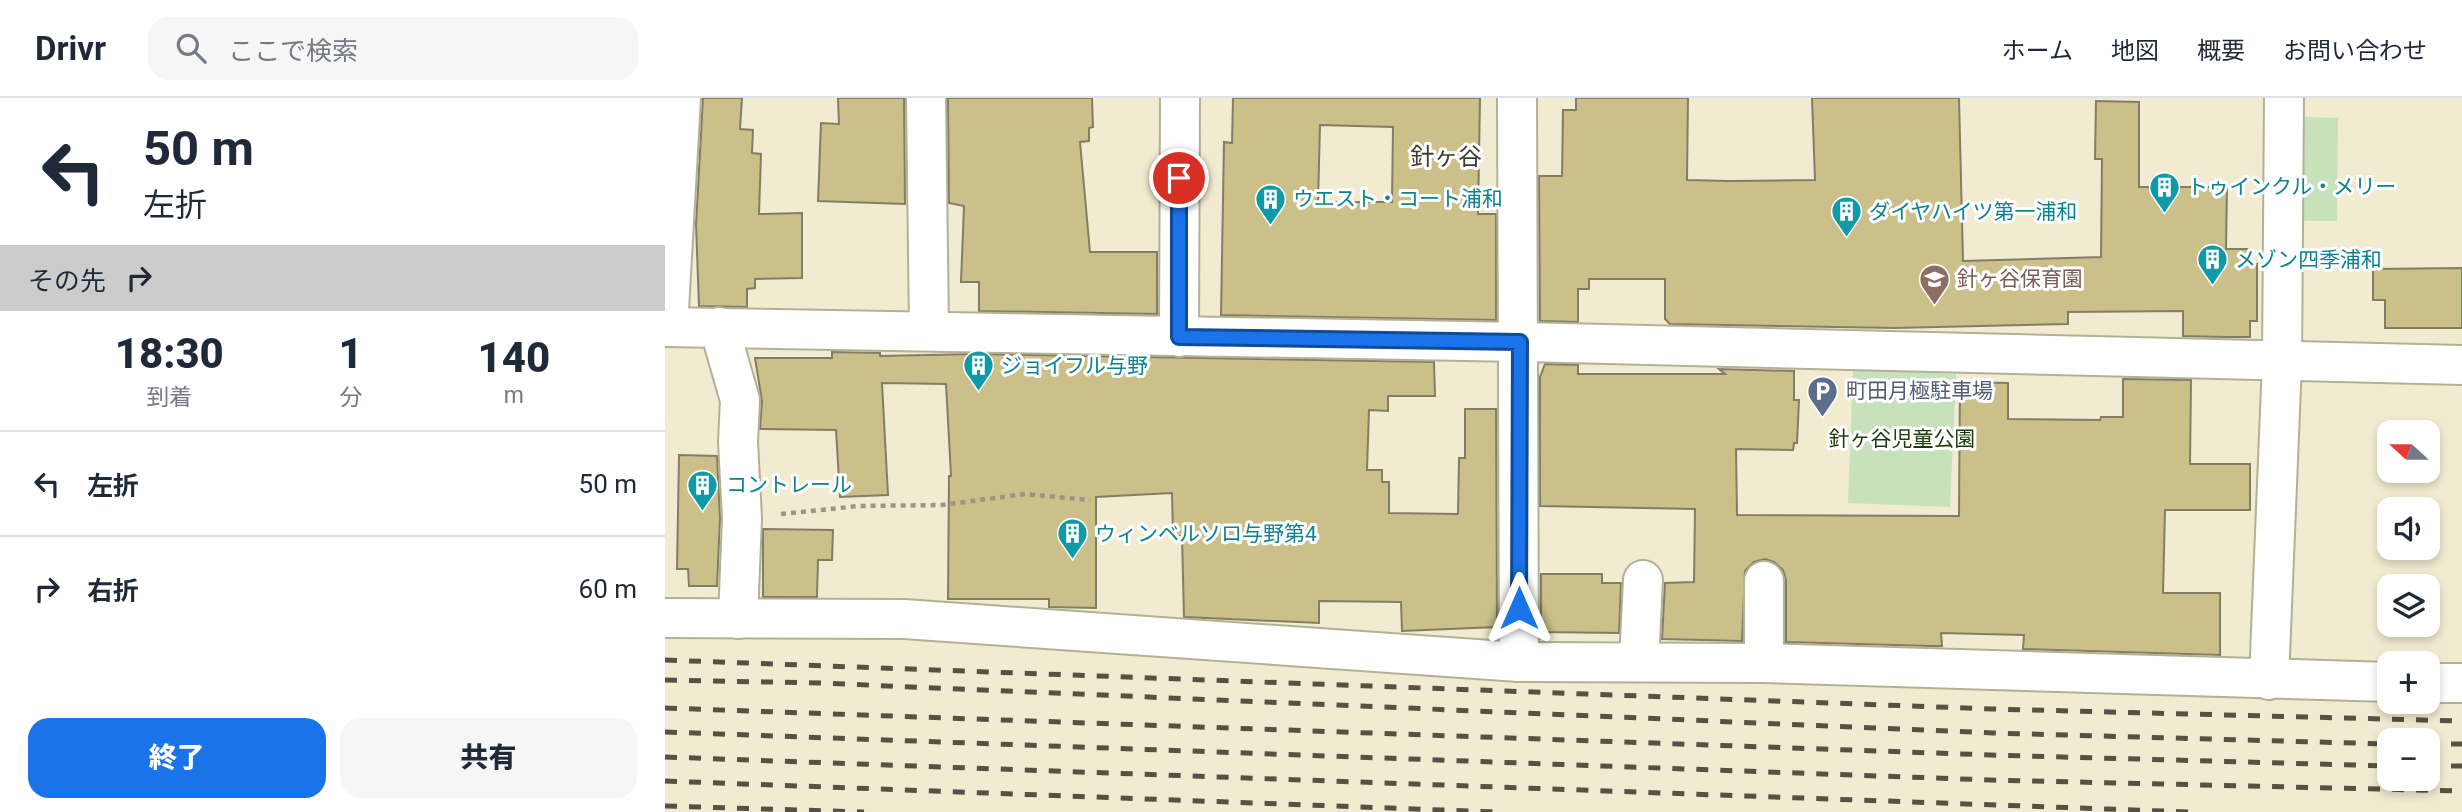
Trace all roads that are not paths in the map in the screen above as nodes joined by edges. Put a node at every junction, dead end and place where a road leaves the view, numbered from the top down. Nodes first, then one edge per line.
1 (681, 98) edge
2 (926, 98) edge
3 (1180, 98) edge
4 (1517, 98) edge
5 (2284, 98) edge
6 (666, 327) edge
7 (719, 327) junction
8 (929, 330) junction
9 (1179, 337) junction
10 (1520, 342) junction
11 (2282, 362) junction
12 (2462, 365) edge
13 (1643, 580) dead end
14 (1764, 581) dead end
15 (665, 618) edge
16 (738, 619) junction
17 (1519, 662) junction
18 (1639, 662) junction
19 (1764, 663) junction
20 (2269, 680) junction
21 (2377, 682) edge
22 (2440, 683) edge
23 (2462, 683) edge

1 - 6 street
2 - 8 street
3 - 9 street
4 - 10 street
5 - 11 street
6 - 7 street
7 - 8 street
7 - 16 street
8 - 9 street
9 - 10 street
10 - 11 street
10 - 17 street
11 - 12 street
11 - 20 street
13 - 18 street
14 - 19 street
15 - 16 street
16 - 17 street
17 - 18 street
18 - 19 street
19 - 20 street
20 - 21 street
22 - 23 street

